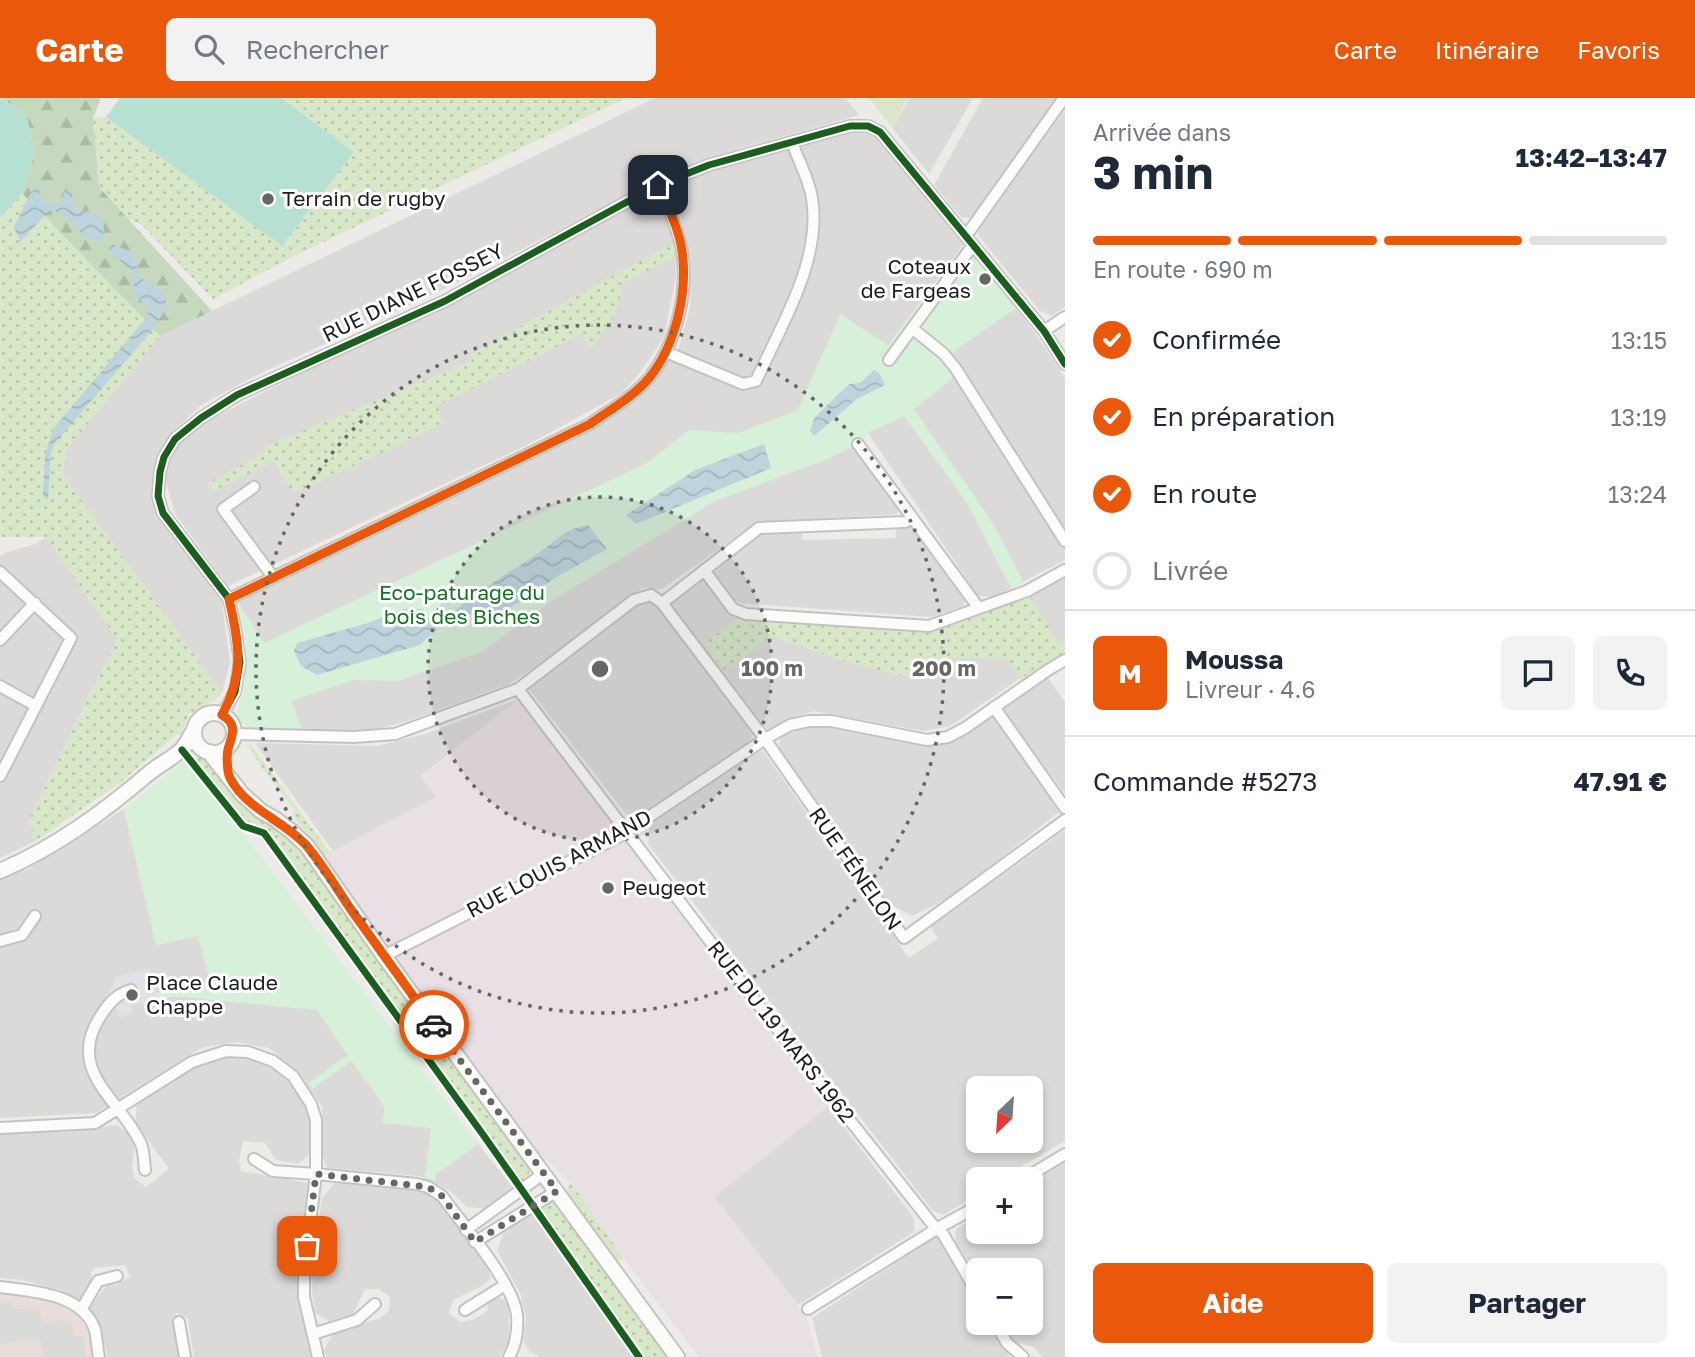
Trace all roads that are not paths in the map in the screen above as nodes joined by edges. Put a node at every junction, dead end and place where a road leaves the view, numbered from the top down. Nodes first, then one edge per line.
1 (1065, 98) edge
2 (792, 142) junction
3 (658, 185) junction
4 (970, 240) junction
5 (1065, 317) edge
6 (914, 328) junction
7 (1044, 331) junction
8 (666, 352) junction
9 (890, 360) dead end
10 (1065, 364) edge
11 (858, 444) dead end
12 (254, 487) dead end
13 (912, 517) junction
14 (1065, 541) edge
15 (704, 570) junction
16 (1065, 570) edge
17 (0, 572) edge
18 (273, 577) junction
19 (229, 599) junction
20 (35, 603) junction
21 (662, 603) junction
22 (978, 607) junction
23 (0, 639) edge
24 (1065, 660) edge
25 (0, 686) edge
26 (518, 689) junction
27 (36, 706) junction
28 (994, 707) junction
29 (222, 715) junction
30 (194, 730) junction
31 (231, 740) junction
32 (765, 740) junction
33 (182, 750) junction
34 (206, 751) junction
35 (0, 776) edge
36 (228, 776) junction
37 (1065, 808) edge
38 (1065, 820) edge
39 (628, 832) junction
40 (0, 871) edge
41 (35, 916) dead end
42 (0, 941) edge
43 (384, 956) junction
44 (131, 990) dead end
45 (118, 1111) junction
46 (0, 1128) edge
47 (1065, 1154) edge
48 (254, 1158) dead end
49 (1043, 1167) edge
50 (145, 1170) dead end
51 (544, 1173) junction
52 (316, 1174) junction
53 (557, 1191) junction
54 (966, 1213) edge
55 (938, 1228) junction
56 (466, 1230) junction
57 (475, 1242) junction
58 (966, 1273) edge
59 (117, 1276) dead end
60 (505, 1285) junction
61 (0, 1287) edge
62 (376, 1304) dead end
63 (808, 1309) dead end
64 (81, 1310) junction
65 (464, 1310) dead end
66 (179, 1322) dead end
67 (313, 1334) junction
68 (1002, 1335) edge
69 (513, 1356) edge
70 (99, 1357) edge
71 (185, 1357) edge
72 (318, 1357) edge
73 (677, 1357) edge
74 (1023, 1357) edge

1 - 4 street
2 - 3 street, RUE DIANE FOSSEY
2 - 4 street, RUE DIANE FOSSEY
2 - 8 street
3 - 8 street
3 - 19 street, RUE DIANE FOSSEY
4 - 6 street
4 - 7 street, RUE DIANE FOSSEY
5 - 7 street
6 - 9 street
6 - 14 street
7 - 10 street, RUE DIANE FOSSEY
8 - 18 street
11 - 13 street
12 - 18 street
13 - 15 street
13 - 22 street
15 - 21 street
15 - 22 street
16 - 22 street
17 - 20 street
18 - 19 street
19 - 29 street, RUE DIANE FOSSEY
20 - 23 street
20 - 27 street
21 - 26 street
21 - 32 street
24 - 28 street, RUE LOUIS ARMAND
25 - 27 street
26 - 31 street
26 - 39 street, RUE DU 19 MARS 1962
27 - 35 street
28 - 32 street, RUE LOUIS ARMAND
28 - 37 street
29 - 30 street
29 - 31 street
30 - 33 street
30 - 34 street
31 - 34 street
31 - 36 street
32 - 38 street, RUE FÉNELON
32 - 39 street, RUE LOUIS ARMAND
33 - 34 street
33 - 40 street
34 - 36 street
36 - 43 street
39 - 43 street, RUE LOUIS ARMAND
39 - 55 street, RUE DU 19 MARS 1962
41 - 42 street
43 - 51 street
44 - 45 street
45 - 46 street
45 - 50 street
45 - 52 street
47 - 49 street
48 - 52 street
51 - 53 street
51 - 56 street
52 - 56 street
52 - 67 street
53 - 57 street
53 - 73 street
54 - 55 street
55 - 58 street, RUE DU 19 MARS 1962
55 - 63 street
56 - 57 street
57 - 60 street
59 - 64 street
60 - 65 street
60 - 69 street
61 - 64 street
62 - 67 street
64 - 70 street
66 - 71 street
67 - 72 street
68 - 74 street

